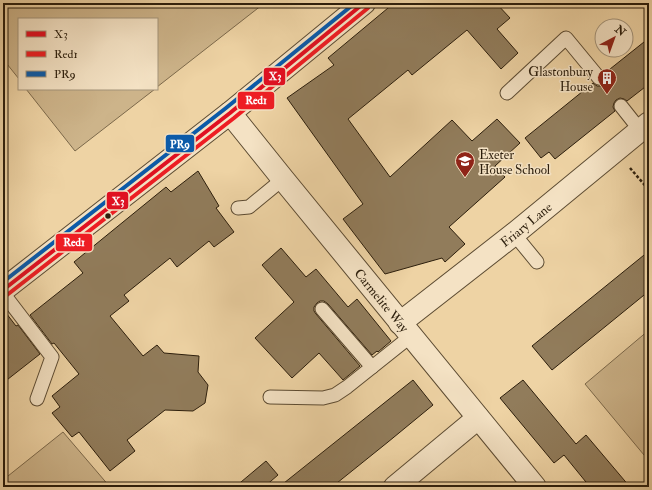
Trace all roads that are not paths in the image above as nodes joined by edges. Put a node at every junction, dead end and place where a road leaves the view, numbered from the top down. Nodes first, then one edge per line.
1 (364, 3) edge
2 (599, 78) dead end
3 (507, 93) dead end
4 (621, 106) dead end
5 (230, 113) junction
6 (645, 127) edge
7 (283, 179) junction
8 (238, 208) dead end
9 (514, 234) junction
10 (537, 262) dead end
11 (3, 292) edge
12 (322, 309) dead end
13 (406, 330) junction
14 (372, 367) junction
15 (270, 397) dead end
16 (37, 399) dead end
17 (478, 418) junction
18 (394, 487) edge
19 (535, 487) edge

1 - 5 street
2 - 3 lane
4 - 6 lane
5 - 7 street, Carmelite Way
5 - 11 street
6 - 9 street, Friary Lane
7 - 8 lane
7 - 13 street, Carmelite Way
9 - 10 lane
9 - 13 street, Friary Lane
11 - 16 lane
12 - 14 lane
13 - 14 lane
13 - 17 street, Carmelite Way
14 - 15 lane
17 - 18 street
17 - 19 street, Carmelite Way

